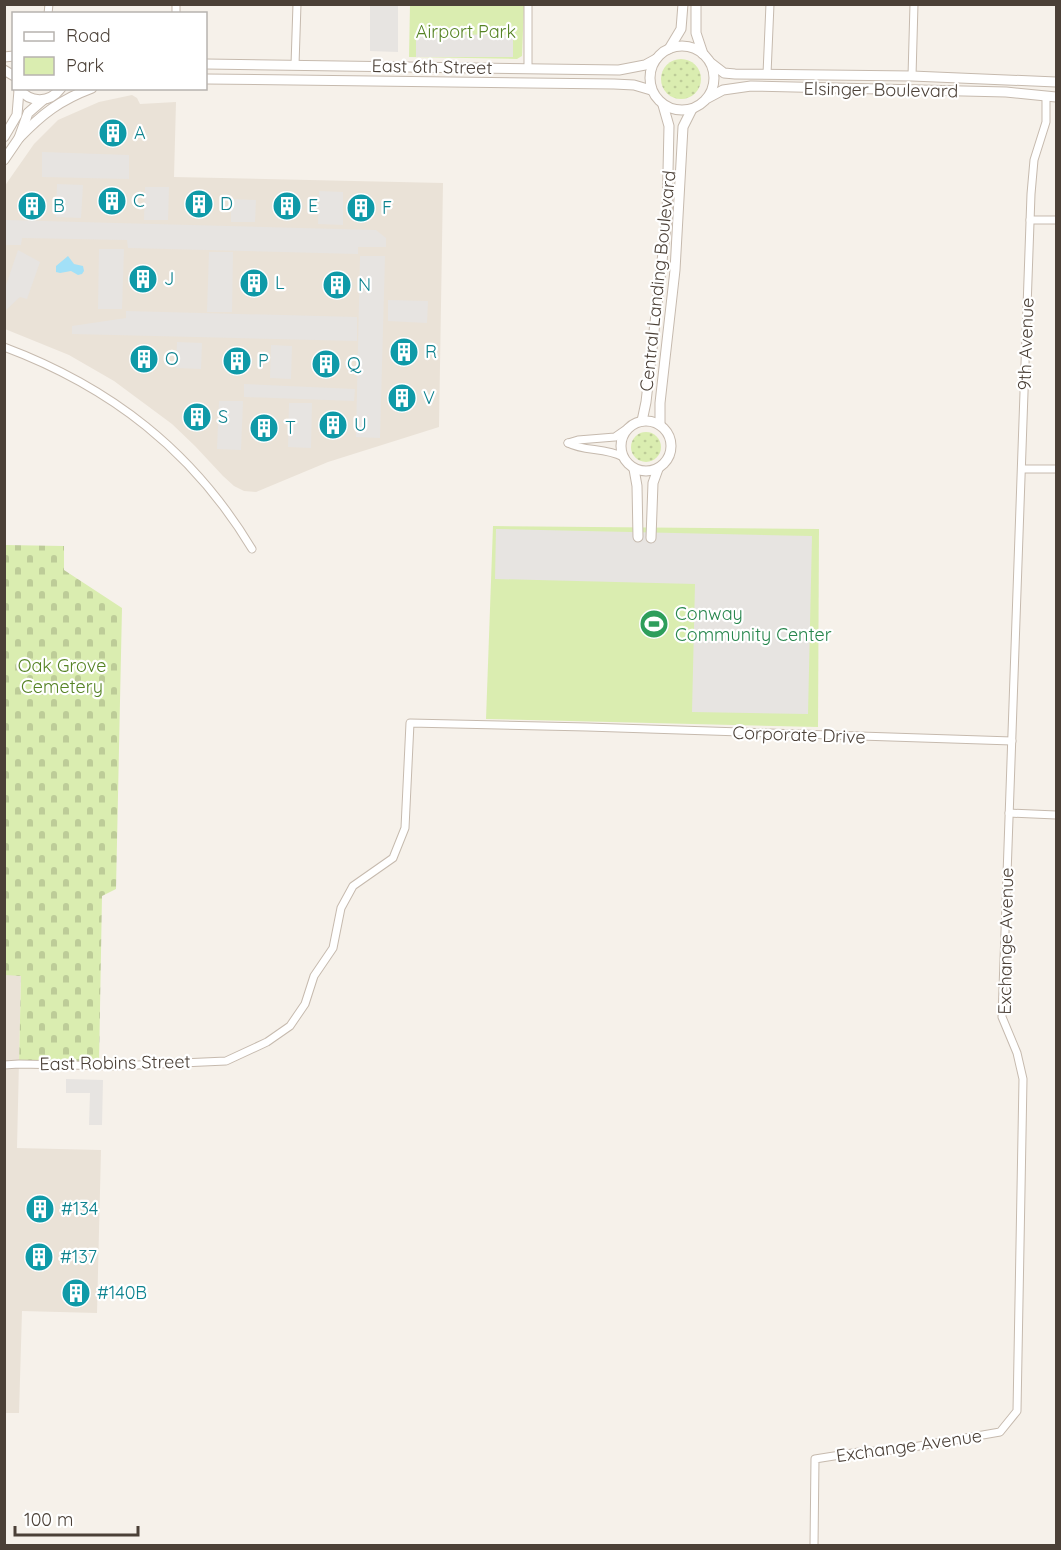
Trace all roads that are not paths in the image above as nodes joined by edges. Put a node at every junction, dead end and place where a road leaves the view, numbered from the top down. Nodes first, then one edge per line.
1 (297, 4) edge
2 (528, 4) edge
3 (682, 4) edge
4 (696, 4) edge
5 (770, 4) edge
6 (914, 4) edge
7 (669, 49) junction
8 (703, 54) junction
9 (656, 59) junction
10 (711, 63) junction
11 (207, 64) edge
12 (295, 65) junction
13 (528, 68) junction
14 (767, 74) junction
15 (912, 76) junction
16 (207, 79) edge
17 (1046, 81) junction
18 (1056, 82) edge
19 (18, 90) edge
20 (19, 90) edge
21 (88, 90) edge
22 (651, 90) junction
23 (57, 92) edge
24 (1051, 96) edge
25 (708, 98) junction
26 (43, 100) junction
27 (663, 105) junction
28 (692, 109) junction
29 (4, 137) edge
30 (19, 138) junction
31 (4, 160) edge
32 (1030, 220) junction
33 (1056, 220) edge
34 (4, 347) edge
35 (642, 421) junction
36 (660, 425) junction
37 (628, 428) junction
38 (623, 457) junction
39 (634, 469) junction
40 (658, 469) junction
41 (1022, 469) junction
42 (1056, 469) edge
43 (638, 537) dead end
44 (651, 538) dead end
45 (252, 549) dead end
46 (1012, 741) junction
47 (1009, 813) junction
48 (1056, 815) edge
49 (226, 1061) joint
50 (4, 1065) edge
51 (814, 1545) edge

1 - 12 street
2 - 13 street
3 - 7 street
4 - 8 street
5 - 14 street
6 - 15 street
7 - 8 street
7 - 9 street
8 - 10 street
9 - 13 street, East 6th Street
9 - 22 street
10 - 14 street, Elsinger Boulevard
10 - 25 street
11 - 12 street, East 6th Street
12 - 13 street, East 6th Street
14 - 15 street, Elsinger Boulevard
15 - 17 street, Elsinger Boulevard
16 - 22 street, East 6th Street
17 - 18 street, Elsinger Boulevard
17 - 24 street
19 - 29 street
20 - 26 street
21 - 30 street
22 - 27 street
23 - 26 street
24 - 25 street, Elsinger Boulevard
24 - 32 street, 9th Avenue
25 - 28 street
26 - 30 street
27 - 28 street
27 - 35 street, Central Landing Boulevard
28 - 36 street, Central Landing Boulevard
30 - 31 street
32 - 33 street
32 - 41 street, 9th Avenue
34 - 45 street
35 - 36 street
35 - 37 street
36 - 40 street, Central Landing Boulevard
37 - 38 street
37 - 38 street
38 - 39 street
39 - 40 street
39 - 43 street
40 - 44 street, Central Landing Boulevard
41 - 42 street
41 - 46 street, Exchange Avenue
46 - 47 street, Exchange Avenue
46 - 49 street, Corporate Drive
47 - 48 street
47 - 51 street, Exchange Avenue
49 - 50 street, East Robins Street

